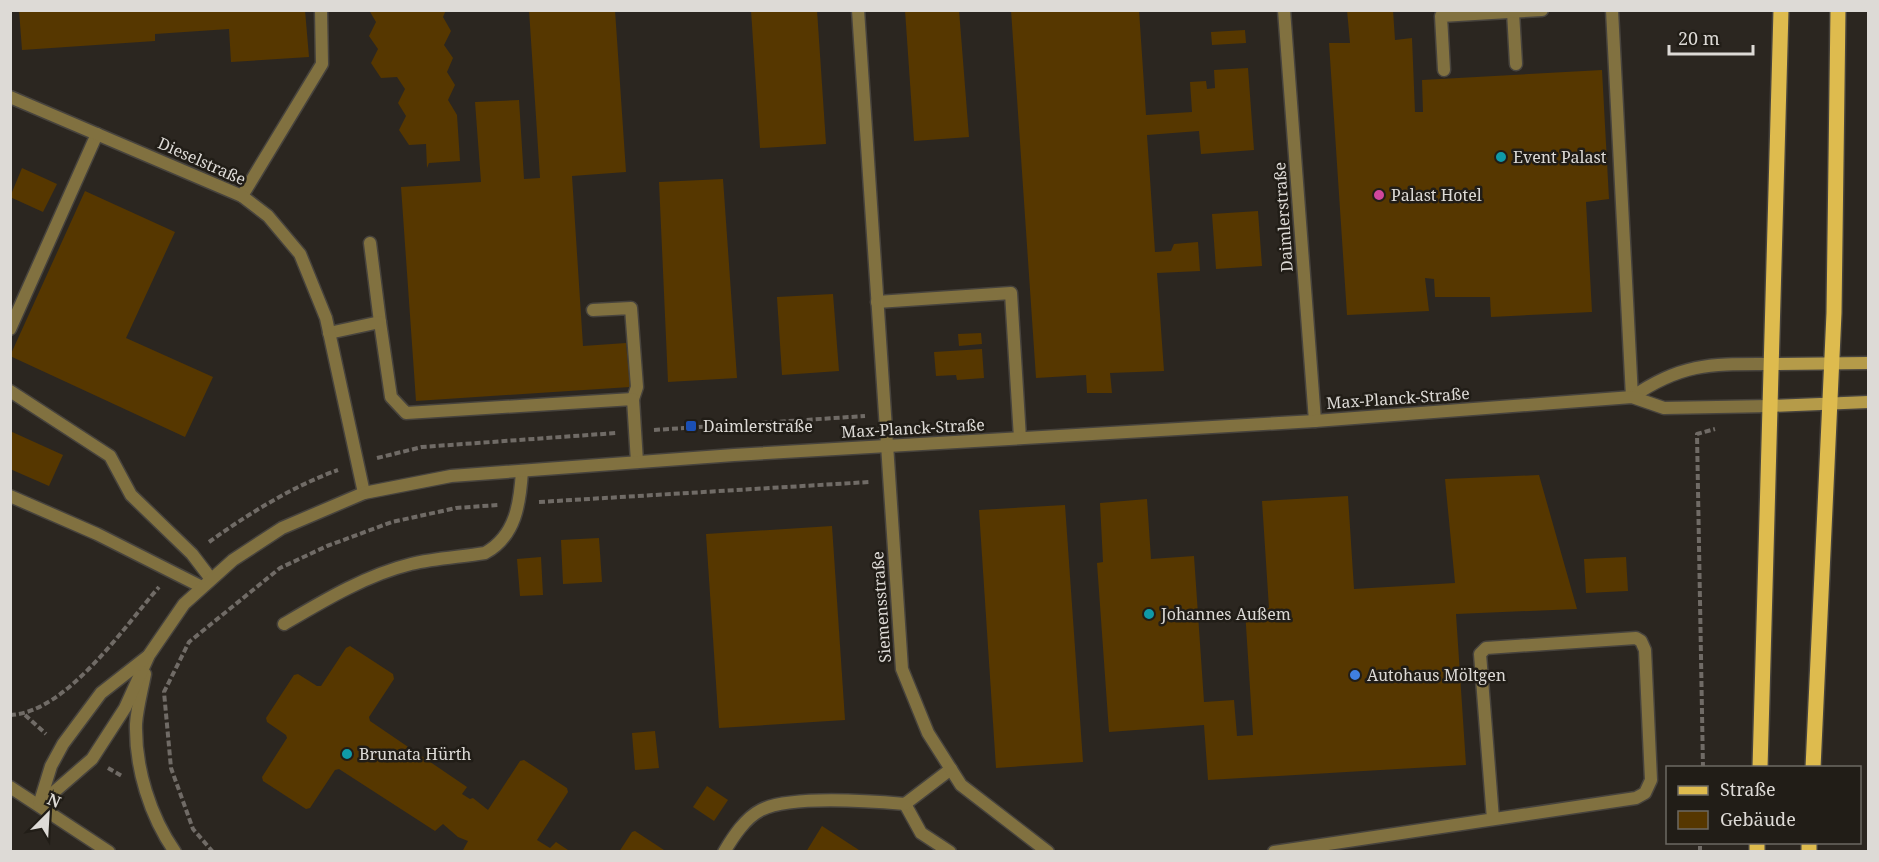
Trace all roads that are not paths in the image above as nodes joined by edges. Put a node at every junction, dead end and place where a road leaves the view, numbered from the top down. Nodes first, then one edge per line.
1 (321, 10) edge
2 (858, 10) edge
3 (1284, 10) edge
4 (1542, 10) edge
5 (1612, 10) edge
6 (1781, 10) edge
7 (1838, 10) edge
8 (1513, 12) junction
9 (1516, 64) dead end
10 (1444, 70) dead end
11 (10, 97) edge
12 (97, 134) junction
13 (242, 196) junction
14 (370, 243) dead end
15 (876, 302) junction
16 (593, 310) dead end
17 (380, 322) junction
18 (10, 328) edge
19 (329, 333) junction
20 (1869, 363) edge
21 (1771, 364) junction
22 (1832, 364) junction
23 (10, 391) edge
24 (1632, 397) junction
25 (633, 399) junction
26 (1869, 402) edge
27 (1830, 404) junction
28 (1770, 406) junction
29 (1314, 421) junction
30 (1020, 438) junction
31 (885, 446) junction
32 (637, 462) junction
33 (522, 471) junction
34 (364, 493) junction
35 (10, 496) edge
36 (207, 583) junction
37 (284, 624) dead end
38 (148, 655) junction
39 (1760, 766) edge
40 (1813, 766) edge
41 (951, 769) junction
42 (10, 787) edge
43 (905, 804) junction
44 (39, 805) junction
45 (1493, 819) junction
46 (109, 852) edge
47 (175, 852) edge
48 (724, 852) edge
49 (950, 852) edge
50 (1048, 852) edge
51 (1274, 852) edge

1 - 13 street
2 - 15 street
3 - 29 street, Daimlerstraße
4 - 8 street
5 - 24 street
6 - 21 main road
7 - 22 main road
8 - 9 street
8 - 10 street
11 - 12 street, Dieselstraße
12 - 13 street, Dieselstraße
12 - 18 street
13 - 19 street, Dieselstraße
14 - 17 street
15 - 30 street
15 - 31 street
16 - 25 street
17 - 19 street
17 - 25 street
19 - 34 street, Dieselstraße
20 - 22 main road
21 - 22 main road
21 - 24 street
21 - 28 main road
22 - 27 main road
23 - 36 street
24 - 28 street, Max-Planck-Straße
24 - 29 street, Max-Planck-Straße
25 - 32 street
26 - 27 main road, Max-Planck-Straße
27 - 28 main road, Max-Planck-Straße
27 - 40 main road
28 - 39 main road
29 - 30 street, Max-Planck-Straße
30 - 31 street, Max-Planck-Straße
31 - 32 street, Max-Planck-Straße
31 - 41 street, Siemensstraße
32 - 33 street, Max-Planck-Straße
33 - 34 street, Max-Planck-Straße
33 - 37 street
34 - 36 street, Max-Planck-Straße
35 - 36 street
36 - 38 street, Max-Planck-Straße
38 - 44 street, Max-Planck-Straße
38 - 44 street, Max-Planck-Straße
38 - 47 street
41 - 43 street
41 - 50 street, Siemensstraße
42 - 44 street
43 - 48 street
43 - 49 street
44 - 46 street
45 - 45 street
45 - 51 street

